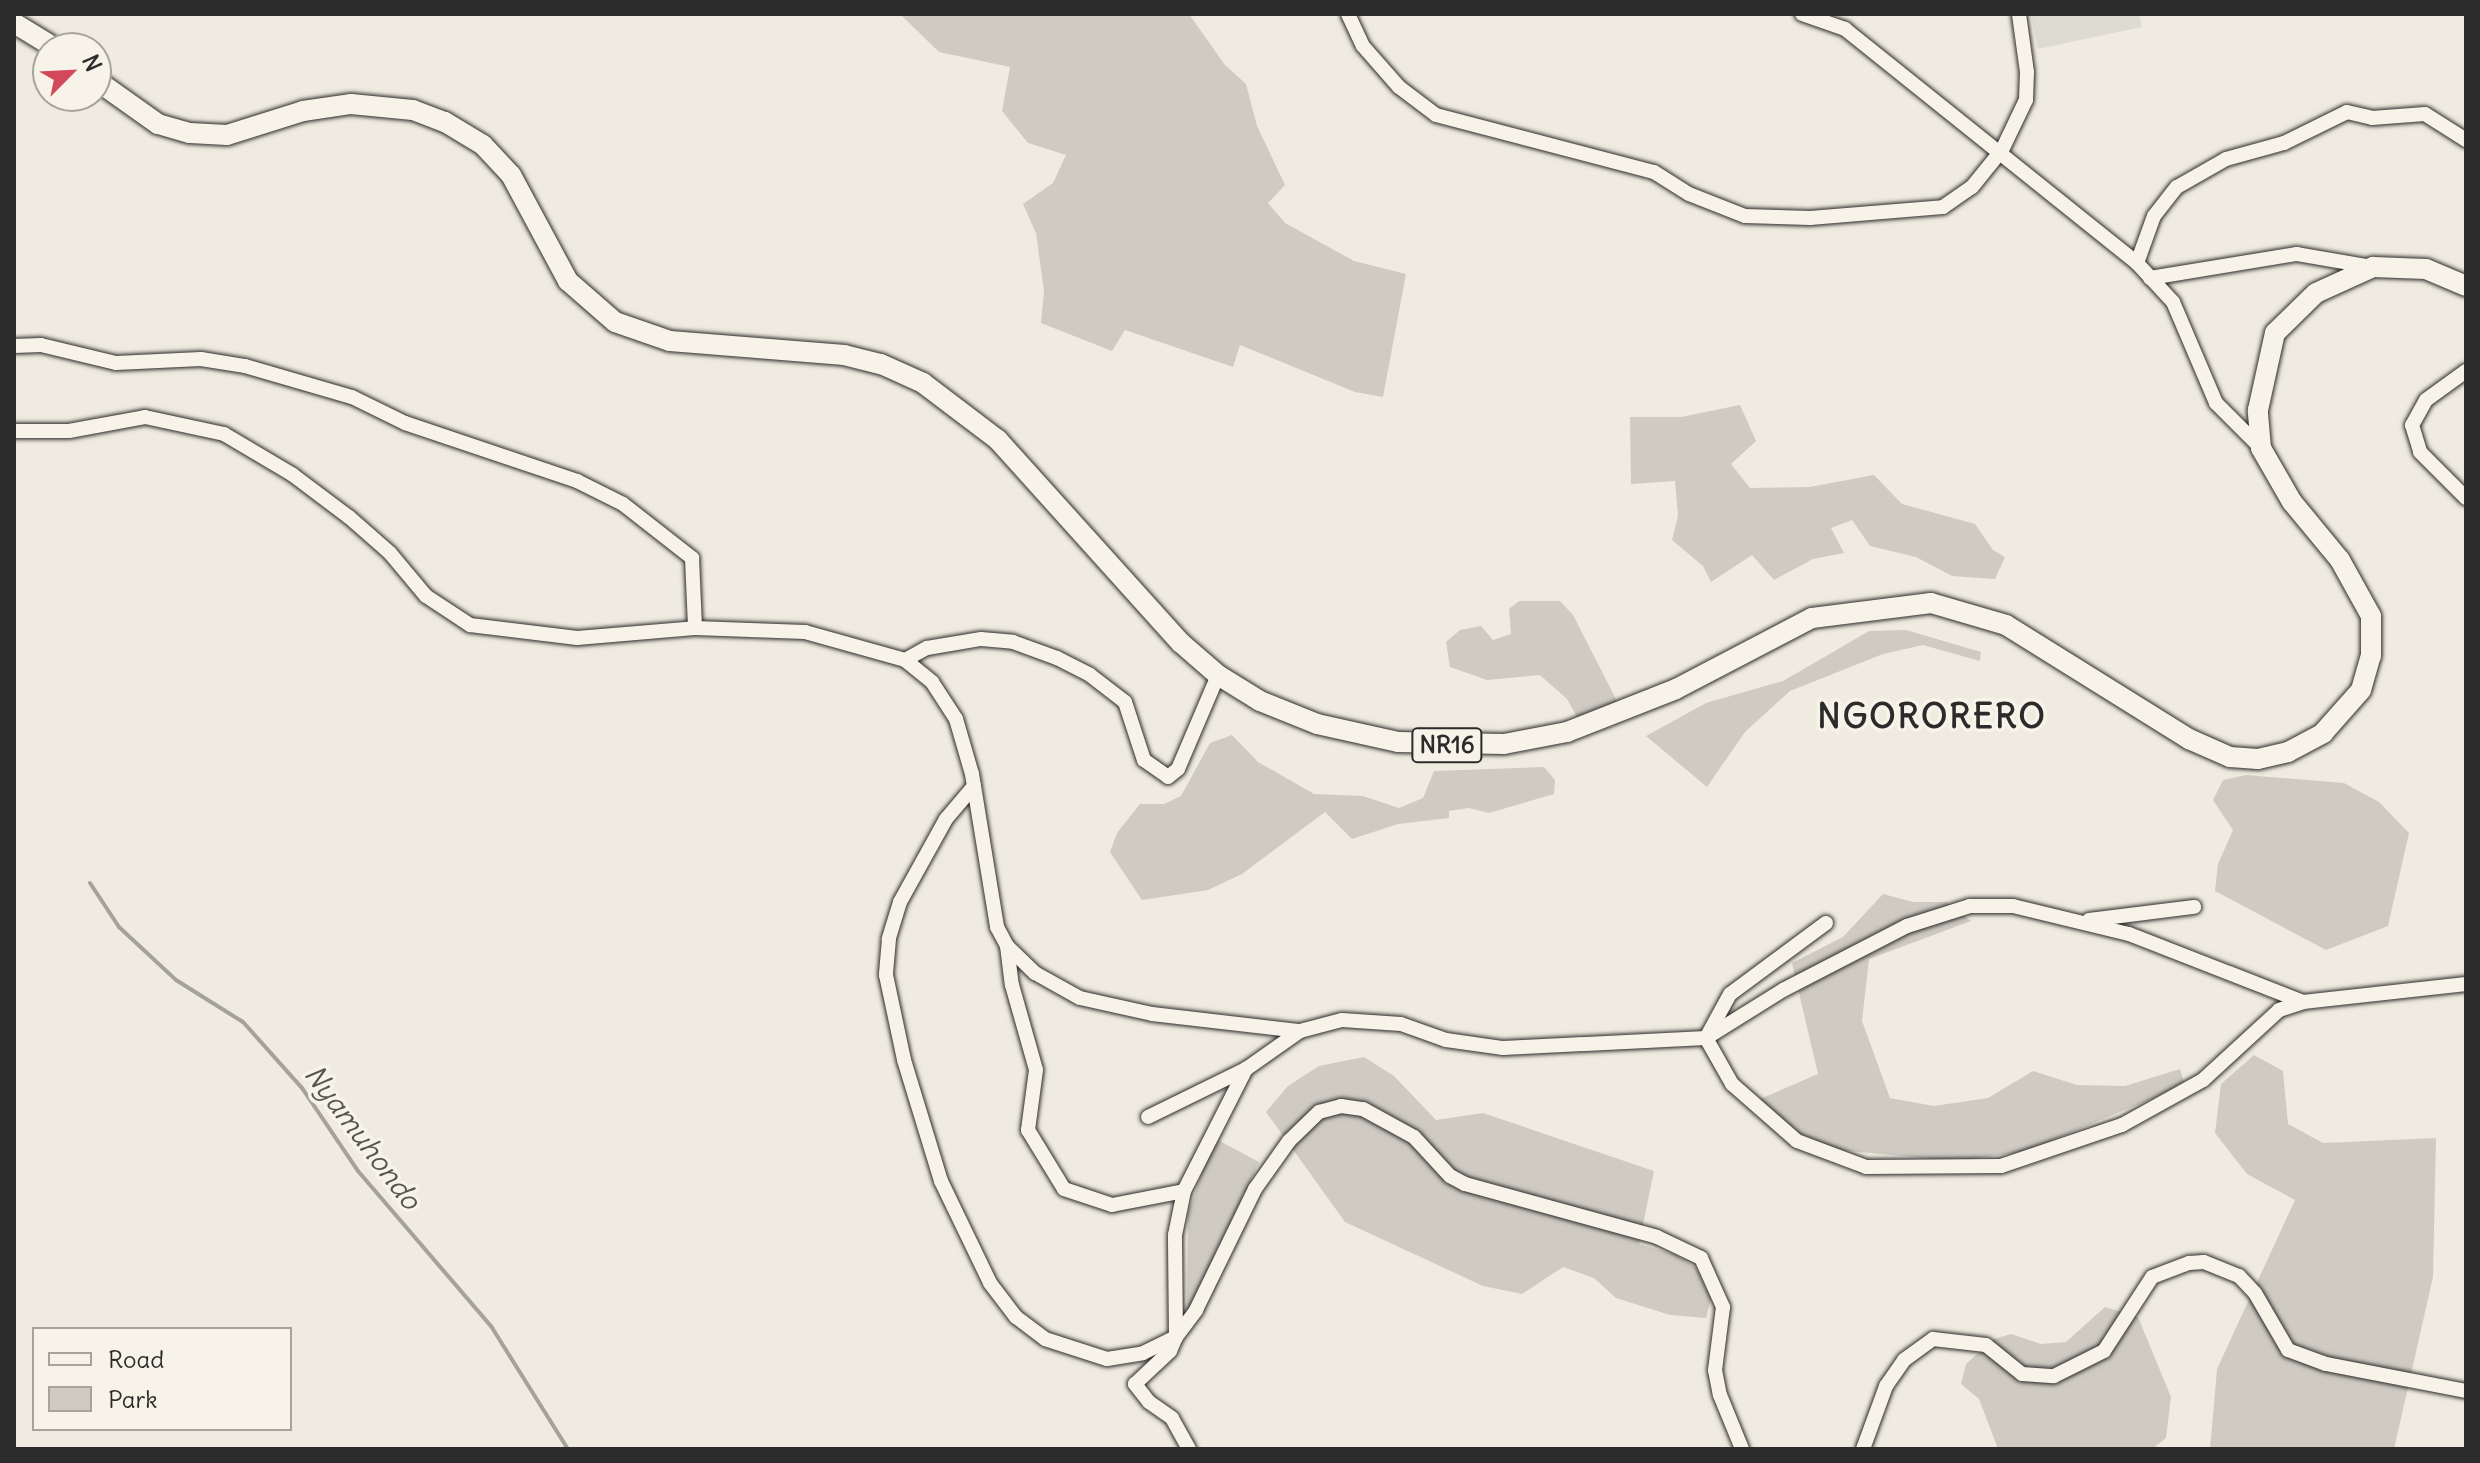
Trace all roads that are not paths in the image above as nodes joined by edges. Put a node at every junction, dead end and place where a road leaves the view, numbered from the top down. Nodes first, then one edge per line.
1 (1348, 14) edge
2 (1802, 14) edge
3 (2019, 14) edge
4 (14, 23) edge
5 (32, 34) edge
6 (112, 93) edge
7 (2466, 140) edge
8 (2002, 150) junction
9 (2137, 263) junction
10 (2373, 267) junction
11 (2150, 278) junction
12 (2466, 286) edge
13 (14, 346) edge
14 (2466, 371) edge
15 (14, 431) edge
16 (2261, 448) junction
17 (2466, 498) edge
18 (695, 628) junction
19 (905, 660) junction
20 (1218, 675) junction
21 (974, 786) junction
22 (2194, 907) dead end
23 (2080, 921) junction
24 (1826, 923) dead end
25 (1007, 946) junction
26 (2466, 984) edge
27 (2303, 1002) junction
28 (1300, 1031) junction
29 (1706, 1038) junction
30 (1246, 1069) junction
31 (1148, 1117) dead end
32 (1184, 1191) junction
33 (1176, 1337) junction
34 (2466, 1391) edge
35 (1189, 1449) edge
36 (1742, 1449) edge
37 (1863, 1449) edge

1 - 8 street
2 - 8 street
3 - 8 street
4 - 5 main road
6 - 20 main road, NR16
7 - 9 street
8 - 9 street
9 - 11 street
10 - 11 street
10 - 12 main road, NR16
10 - 16 main road, NR16
11 - 16 street
13 - 18 street
14 - 17 street
15 - 18 street
16 - 20 main road, NR16
18 - 19 street
19 - 20 street
19 - 21 street
21 - 25 street
21 - 33 street
22 - 23 street
23 - 27 street
23 - 29 street
24 - 29 street
25 - 28 street
25 - 32 street
26 - 27 street
27 - 29 street
28 - 29 street
28 - 30 street
30 - 31 street
30 - 32 street
32 - 33 street
33 - 35 street
33 - 36 street
34 - 37 street

